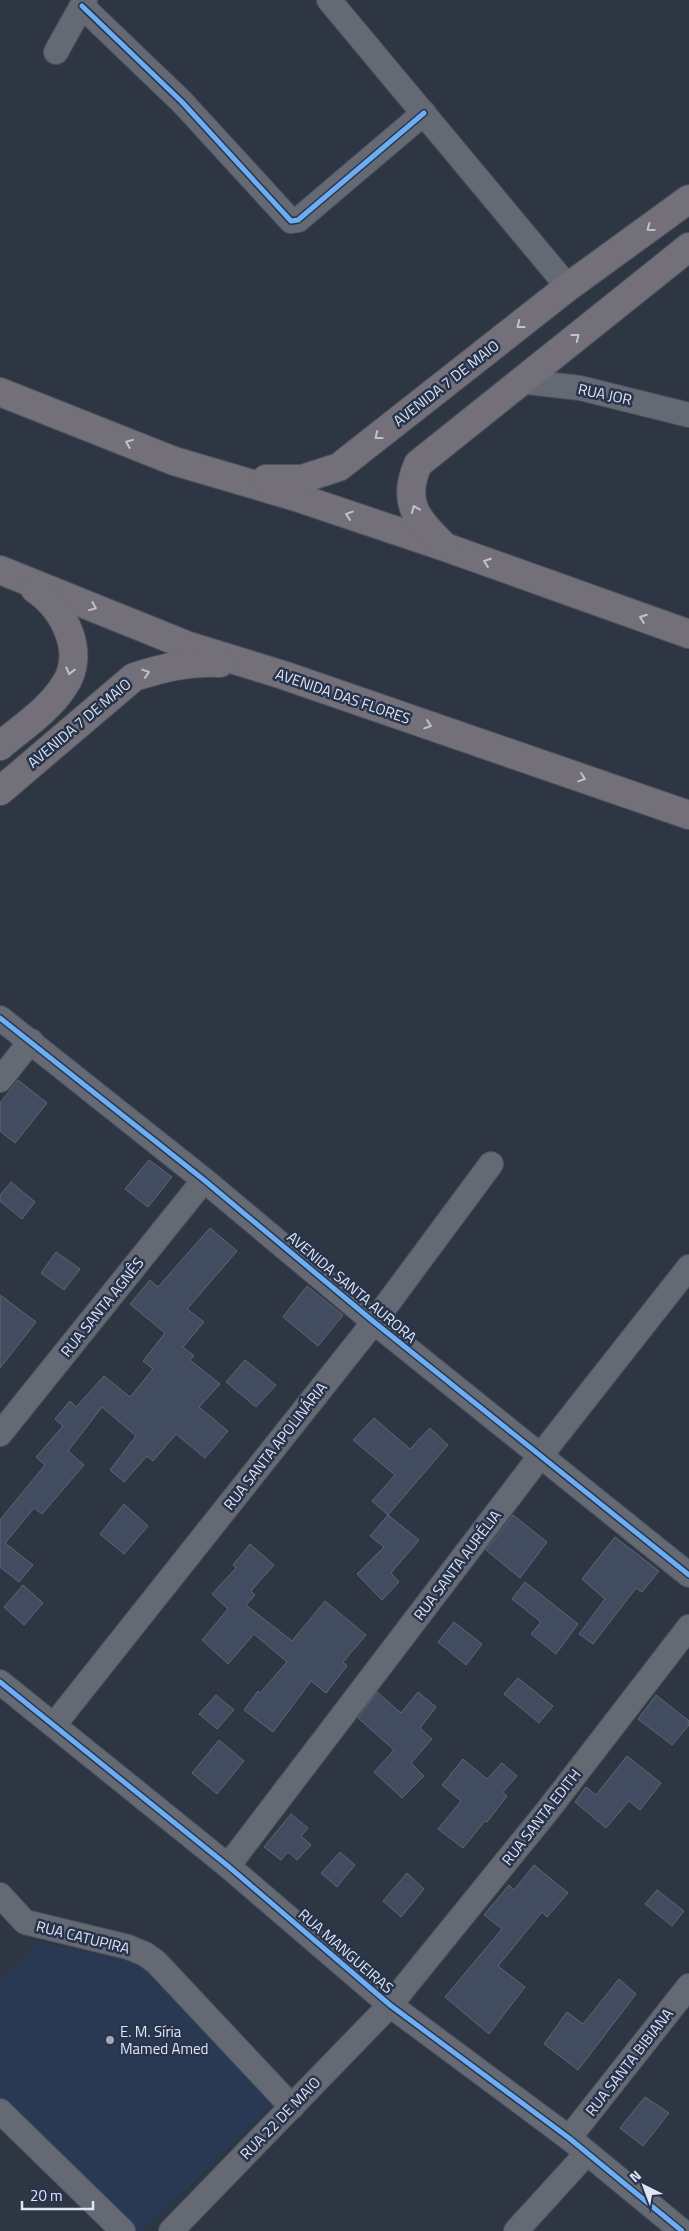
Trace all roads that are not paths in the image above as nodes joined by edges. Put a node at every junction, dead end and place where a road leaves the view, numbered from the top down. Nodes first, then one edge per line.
1 (329, 0) edge
2 (83, 3) edge
3 (56, 52) dead end
4 (424, 114) junction
5 (689, 199) edge
6 (689, 247) edge
7 (568, 287) junction
8 (519, 382) junction
9 (0, 392) edge
10 (689, 414) edge
11 (174, 461) junction
12 (445, 547) junction
13 (8, 573) edge
14 (689, 634) edge
15 (283, 675) junction
16 (0, 746) edge
17 (0, 791) edge
18 (689, 815) edge
19 (0, 1018) edge
20 (30, 1040) junction
21 (0, 1080) edge
22 (491, 1164) dead end
23 (204, 1180) junction
24 (689, 1267) edge
25 (374, 1322) junction
26 (0, 1434) edge
27 (541, 1455) junction
28 (689, 1575) edge
29 (689, 1627) edge
30 (0, 1682) edge
31 (54, 1724) junction
32 (228, 1866) junction
33 (0, 1895) edge
34 (689, 1986) edge
35 (390, 2005) junction
36 (292, 2107) junction
37 (0, 2111) edge
38 (578, 2145) junction
39 (123, 2231) edge
40 (170, 2231) edge
41 (516, 2231) edge
42 (682, 2231) edge

1 - 4 street
2 - 3 street
2 - 4 street
4 - 7 street
5 -> 7 main road, AVENIDA 7 DE MAIO
8 -> 6 main road
7 -> 11 main road, AVENIDA 7 DE MAIO
8 - 10 street, RUA JOR
12 -> 8 main road
11 -> 9 main road
12 -> 11 main road
14 -> 12 main road
13 -> 15 main road, AVENIDA DAS FLORES
13 -> 16 main road
17 -> 15 main road, AVENIDA 7 DE MAIO
15 -> 18 main road, AVENIDA DAS FLORES
19 - 20 street, AVENIDA SANTA AURORA
20 - 21 street
20 - 23 street, AVENIDA SANTA AURORA
22 - 25 street, RUA SANTA APOLINÁRIA
23 - 25 street, AVENIDA SANTA AURORA
23 - 26 street, RUA SANTA AGNÊS
24 - 27 street, RUA SANTA AURÉLIA
25 - 27 street, AVENIDA SANTA AURORA
25 - 31 street, RUA SANTA APOLINÁRIA
27 - 28 street, AVENIDA SANTA AURORA
27 - 32 street, RUA SANTA AURÉLIA
29 - 35 street, RUA SANTA EDITH
30 - 31 street, RUA MANGUEIRAS
31 - 32 street, RUA MANGUEIRAS
32 - 35 street, RUA MANGUEIRAS
33 - 36 street, RUA CATUPIRA
34 - 38 street, RUA SANTA BIBIANA
35 - 36 street, RUA 22 DE MAIO
35 - 38 street, RUA MANGUEIRAS
36 - 40 street, RUA 22 DE MAIO
37 - 39 street
38 - 41 street, RUA SANTA BIBIANA
38 - 42 street, RUA MANGUEIRAS

